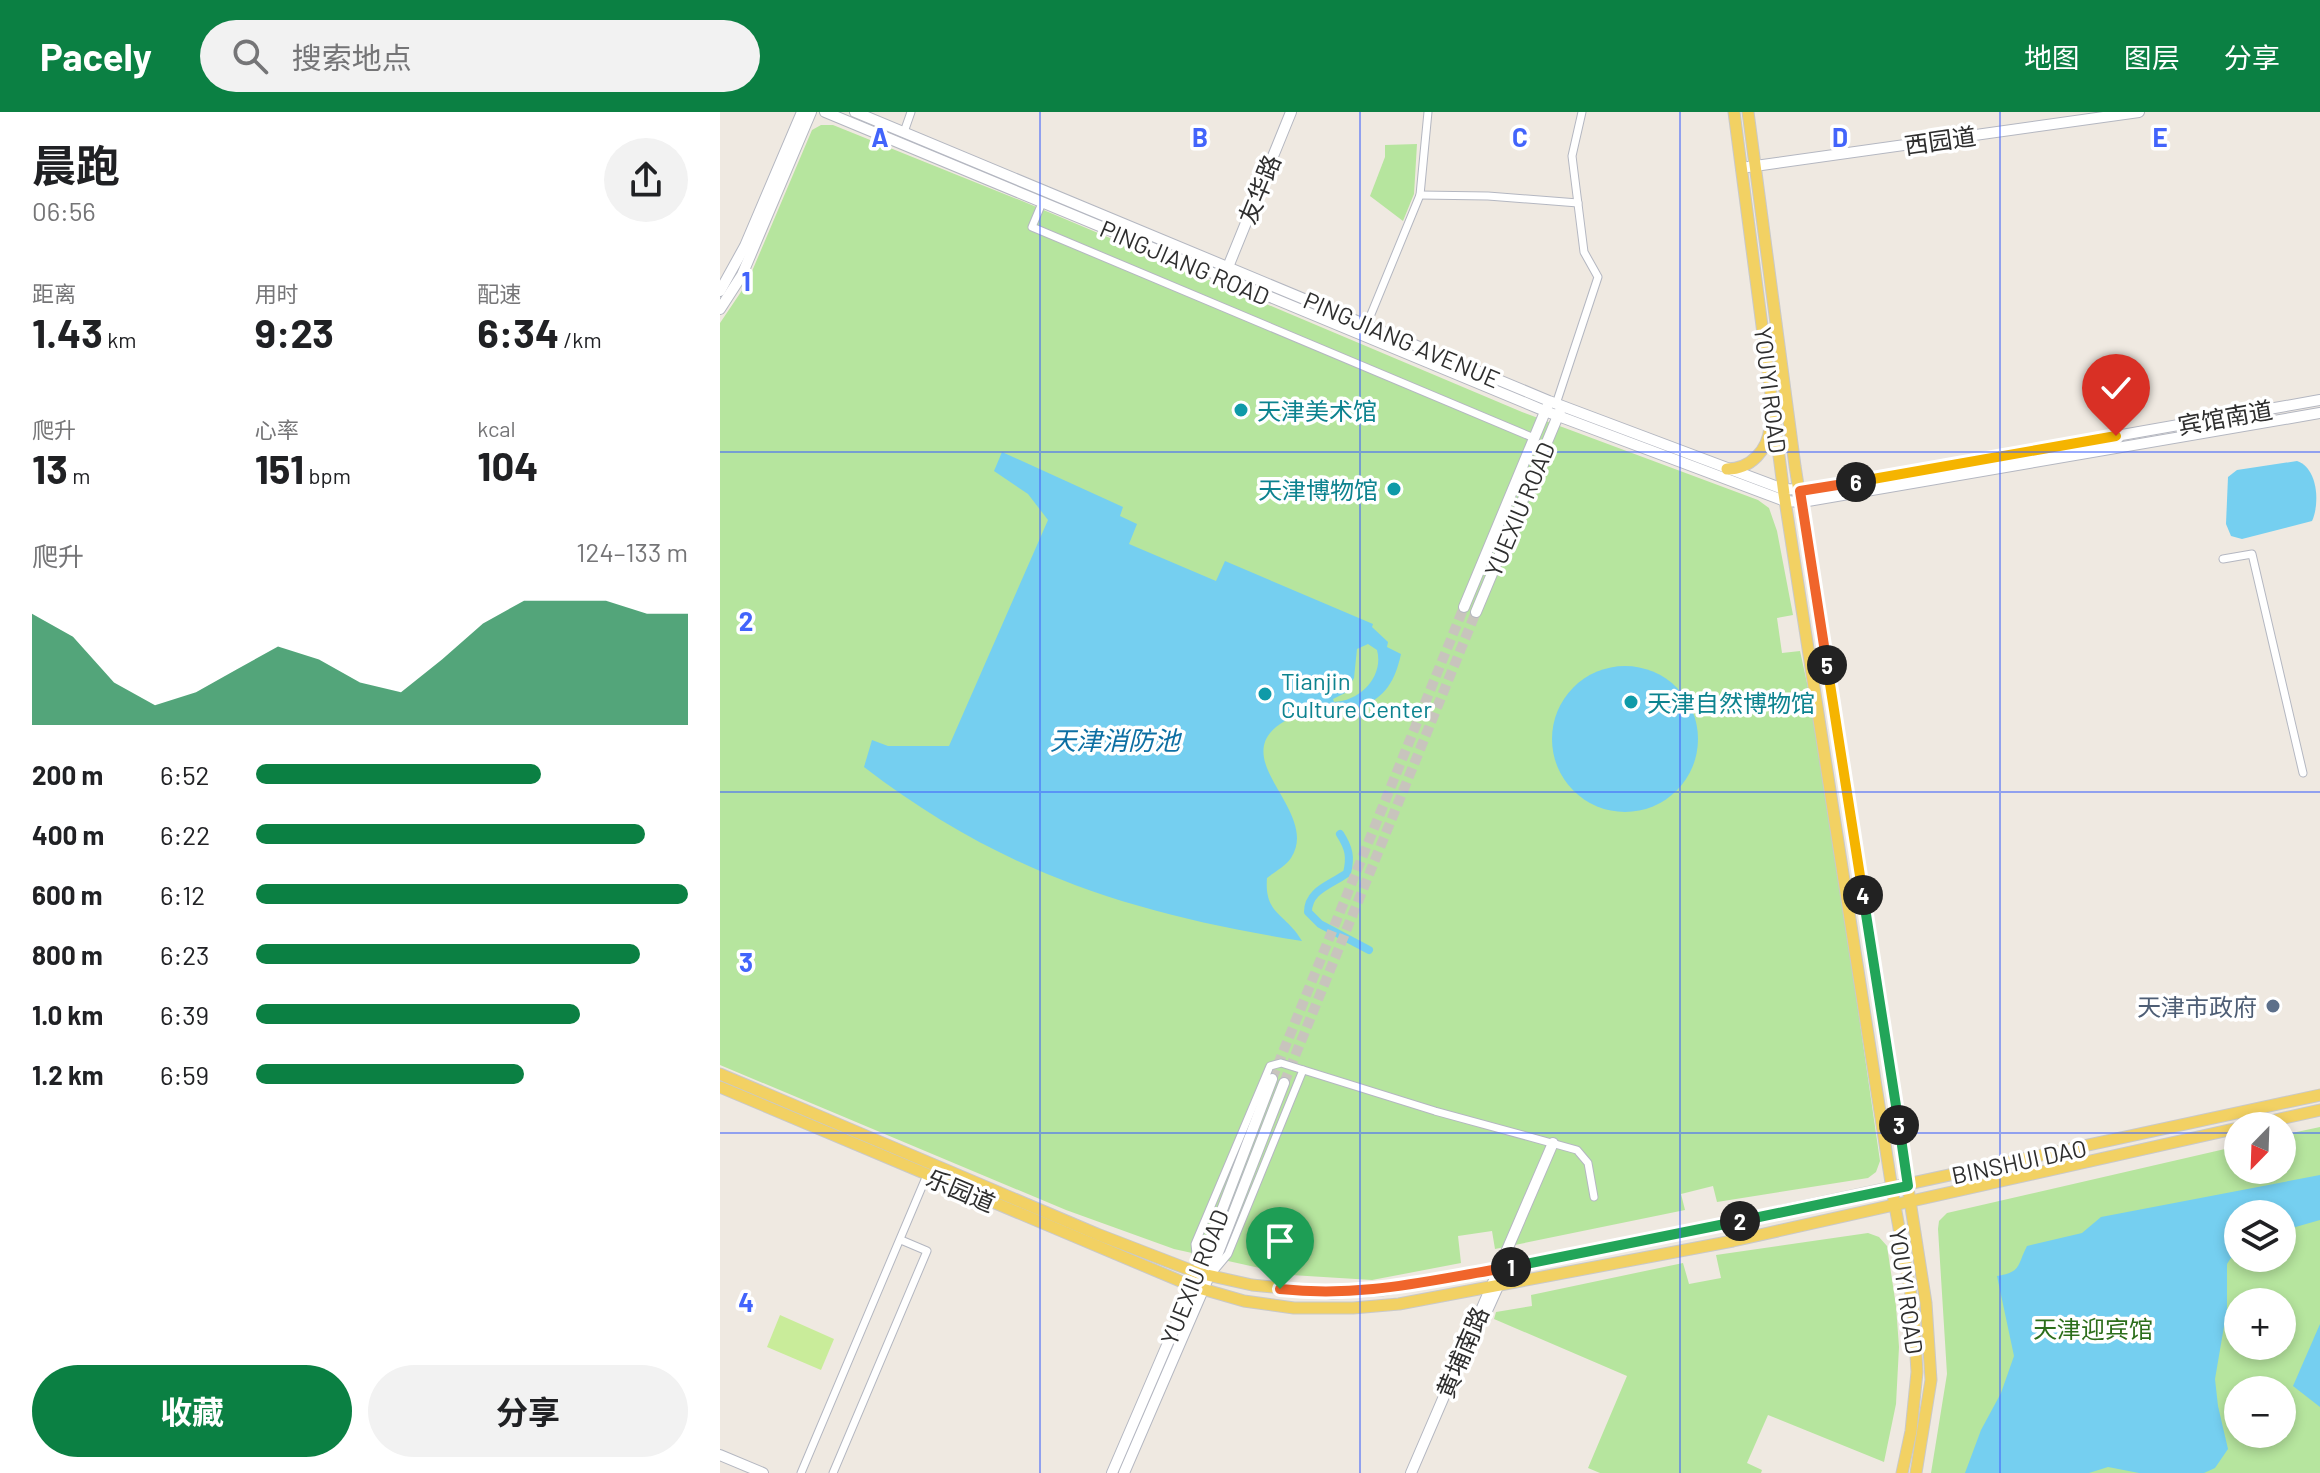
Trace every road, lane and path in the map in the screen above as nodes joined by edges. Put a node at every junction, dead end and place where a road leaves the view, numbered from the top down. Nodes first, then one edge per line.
1 (802, 112) edge
2 (811, 112) edge
3 (825, 112) edge
4 (855, 112) edge
5 (911, 112) edge
6 (1291, 112) edge
7 (1428, 112) edge
8 (1582, 112) edge
9 (1734, 112) edge
10 (1748, 112) edge
11 (2091, 112) edge
12 (2139, 112) edge
13 (904, 132) junction
14 (1755, 163) junction
15 (1741, 164) junction
16 (1420, 195) junction
17 (1042, 203) junction
18 (1578, 203) junction
19 (1228, 267) junction
20 (720, 291) edge
21 (720, 309) edge
22 (1367, 324) junction
23 (1771, 394) junction
24 (2320, 400) edge
25 (1554, 408) junction
26 (2320, 413) edge
27 (1534, 438) junction
28 (1727, 469) junction
29 (1784, 495) junction
30 (1801, 496) junction
31 (2223, 559) dead end
32 (1464, 607) tunnel mouth
33 (1476, 612) tunnel mouth
34 (2303, 773) dead end
35 (1302, 1071) junction
36 (720, 1074) edge
37 (1272, 1079) tunnel mouth
38 (1284, 1083) tunnel mouth
39 (720, 1087) edge
40 (2320, 1095) edge
41 (2320, 1110) edge
42 (2296, 1115) edge
43 (2224, 1131) edge
44 (1556, 1146) junction
45 (929, 1170) junction
46 (1908, 1186) junction
47 (1892, 1189) junction
48 (1592, 1198) dead end
49 (1912, 1203) junction
50 (1895, 1206) junction
51 (901, 1240) junction
52 (1502, 1268) junction
53 (1203, 1274) junction
54 (1494, 1285) junction
55 (1198, 1288) junction
56 (720, 1455) edge
57 (720, 1461) edge
58 (747, 1473) edge
59 (763, 1473) edge
60 (801, 1473) edge
61 (833, 1473) edge
62 (1112, 1473) edge
63 (1124, 1473) edge
64 (1411, 1473) edge
65 (1417, 1473) edge
66 (1902, 1473) edge
67 (1916, 1473) edge

1 - 20 main road
2 - 21 main road
3 - 17 main road, PINGJIANG ROAD
4 - 13 main road, PINGJIANG AVENUE
5 - 13 street
6 - 19 main road, 友华路
7 - 16 street
8 - 18 street
9 - 15 main road, YOUYI ROAD
10 - 14 main road, YOUYI ROAD
11 - 14 main road, 西园道
12 - 14 main road, 西园道
13 - 19 main road, PINGJIANG AVENUE
14 - 15 main road, 西园道
14 - 30 main road, YOUYI ROAD
15 - 23 main road, YOUYI ROAD
16 - 18 street
16 - 22 street
17 - 25 main road, PINGJIANG ROAD
17 - 27 street
18 - 25 street
19 - 22 main road, PINGJIANG AVENUE
22 - 25 main road, PINGJIANG AVENUE
23 - 28 main road
23 - 29 main road, YOUYI ROAD
24 - 30 main road, 宾馆南道
25 - 27 main road, YUEXIU ROAD
25 - 28 main road
25 - 29 main road
25 - 33 main road, YUEXIU ROAD
26 - 30 main road, 宾馆南道
27 - 32 main road, YUEXIU ROAD
28 - 29 main road
29 - 30 main road
29 - 47 main road, YOUYI ROAD
30 - 46 main road, YOUYI ROAD
31 - 34 street
35 - 44 street
35 - 53 street
35 - 53 street
36 - 45 main road, 乐园道
37 - 53 main road, YUEXIU ROAD
38 - 53 main road, YUEXIU ROAD
39 - 45 main road, 乐园道
40 - 46 main road, BINSHUI DAO
41 - 42 main road
43 - 49 main road, BINSHUI DAO
44 - 48 street
44 - 52 main road, 黄埔南路
45 - 51 street
45 - 53 main road, 乐园道
45 - 55 main road, 乐园道
46 - 47 main road, BINSHUI DAO
46 - 49 main road, YOUYI ROAD
47 - 50 main road, YOUYI ROAD
47 - 52 main road, BINSHUI DAO
49 - 50 main road, BINSHUI DAO
49 - 67 main road, YOUYI ROAD
50 - 54 main road, BINSHUI DAO
50 - 66 main road, YOUYI ROAD
51 - 60 street
51 - 61 street
52 - 53 main road, BINSHUI DAO
52 - 54 main road, 黄埔南路
53 - 55 main road, YUEXIU ROAD
54 - 55 main road, BINSHUI DAO
54 - 64 main road, 黄埔南路
54 - 65 main road, 黄埔南路
55 - 62 main road, YUEXIU ROAD
55 - 63 main road, YUEXIU ROAD
56 - 59 main road
57 - 58 main road

